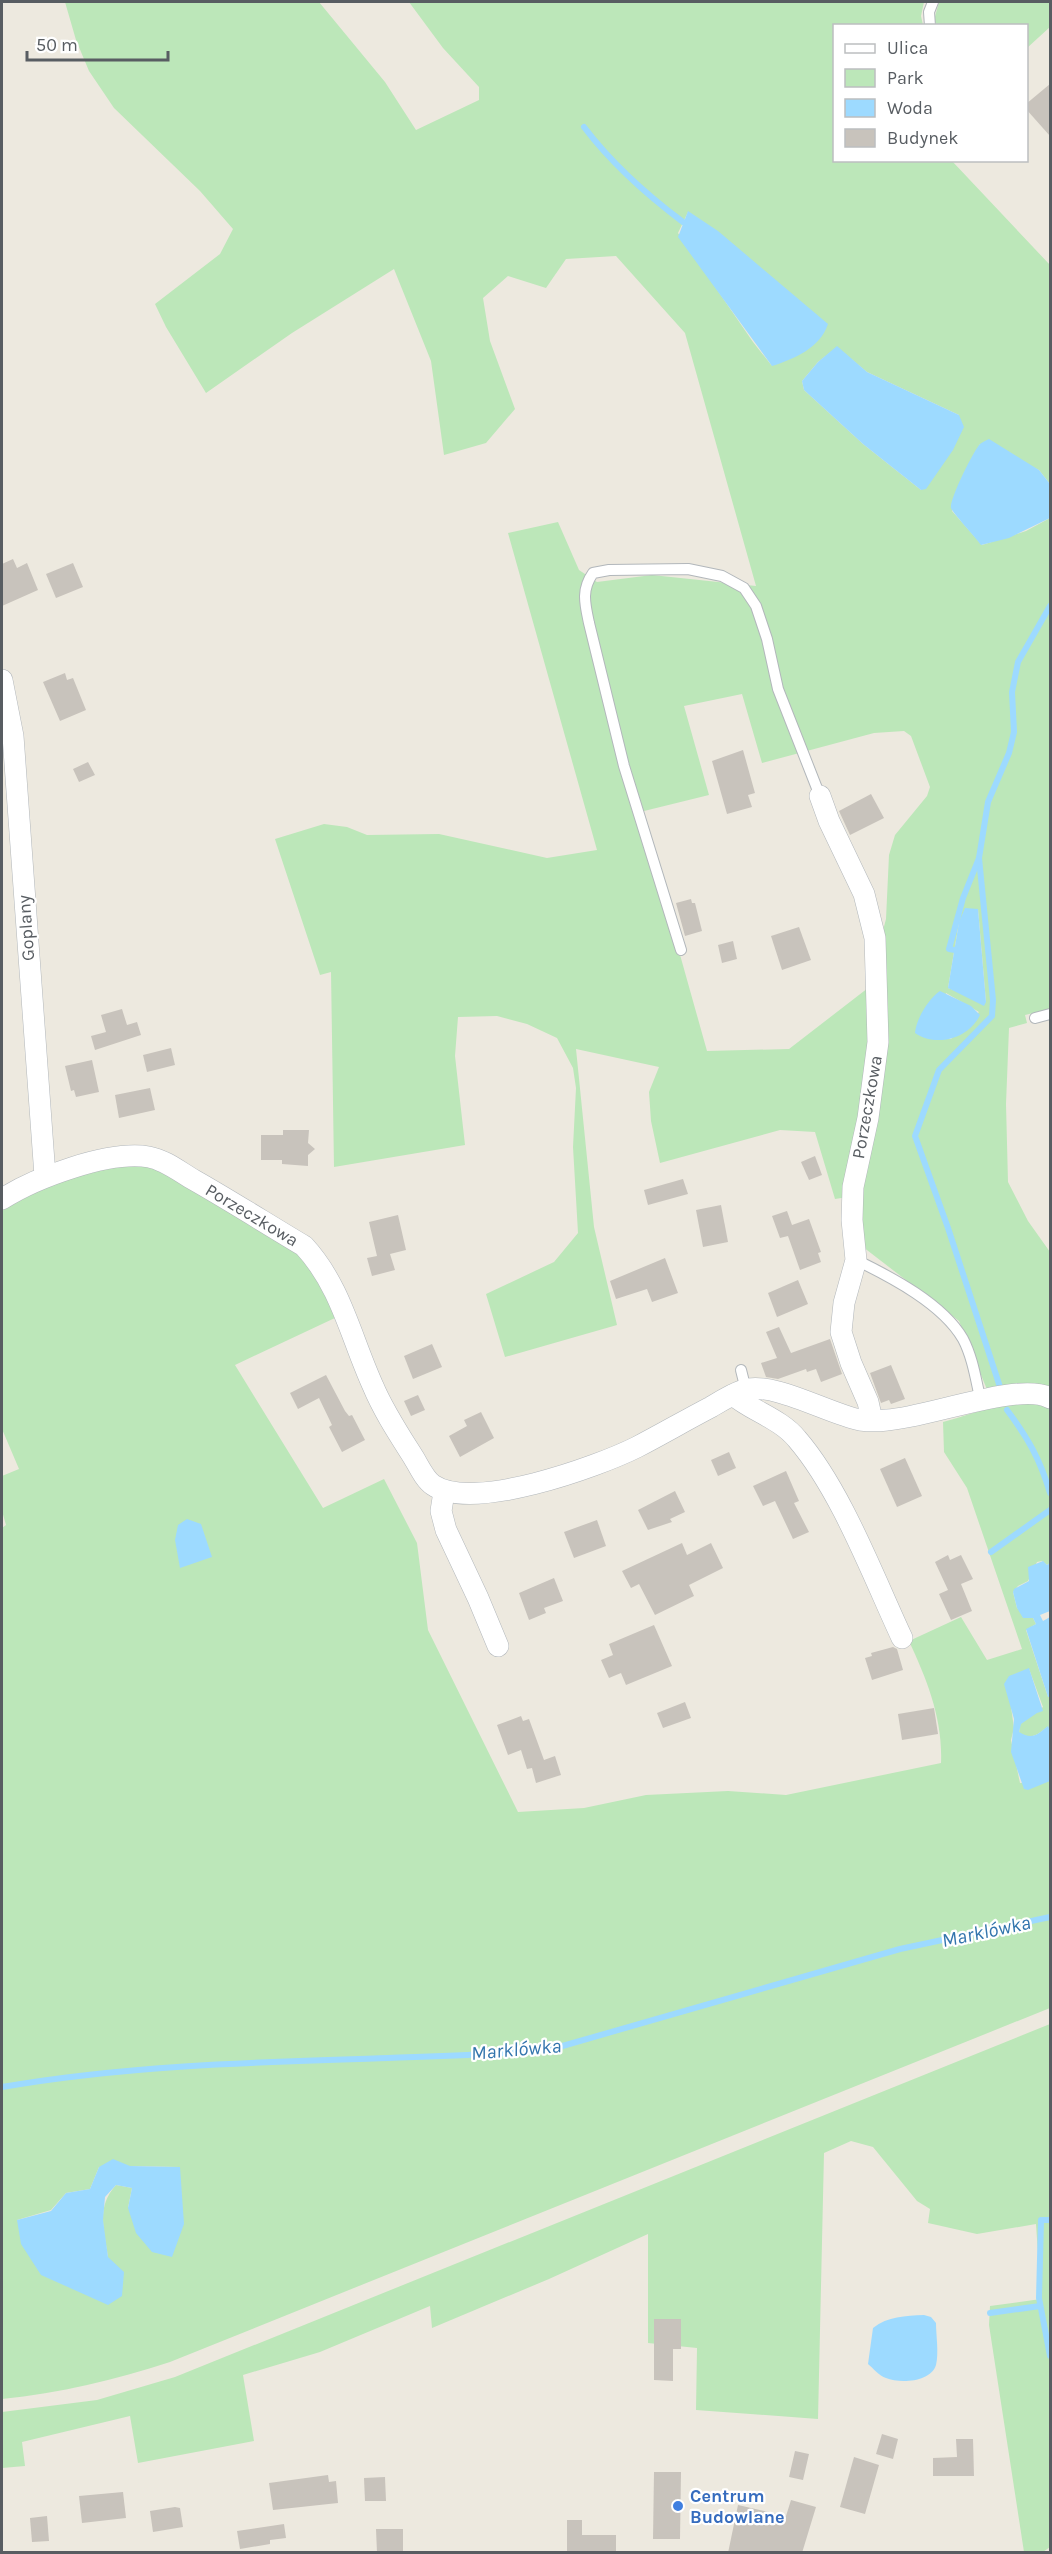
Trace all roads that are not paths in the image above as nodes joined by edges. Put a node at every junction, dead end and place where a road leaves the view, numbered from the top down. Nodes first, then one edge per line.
1 (933, 2) edge
2 (930, 24) edge
3 (2, 683) edge
4 (820, 796) joint
5 (681, 950) dead end
6 (1050, 1014) edge
7 (1035, 1018) dead end
8 (45, 1176) junction
9 (2, 1199) edge
10 (856, 1260) junction
11 (740, 1385) junction
12 (1050, 1398) edge
13 (981, 1402) junction
14 (872, 1420) junction
15 (444, 1492) junction
16 (902, 1638) dead end
17 (498, 1646) dead end

1 - 2 lane
3 - 8 street, Goplany
4 - 5 lane
4 - 10 street, Porzeczkowa
6 - 7 lane
8 - 9 street, Porzeczkowa
8 - 15 street, Porzeczkowa
10 - 13 lane
10 - 14 street, Porzeczkowa
11 - 14 street
11 - 15 street
11 - 16 street
12 - 13 street
13 - 14 street
15 - 17 street

